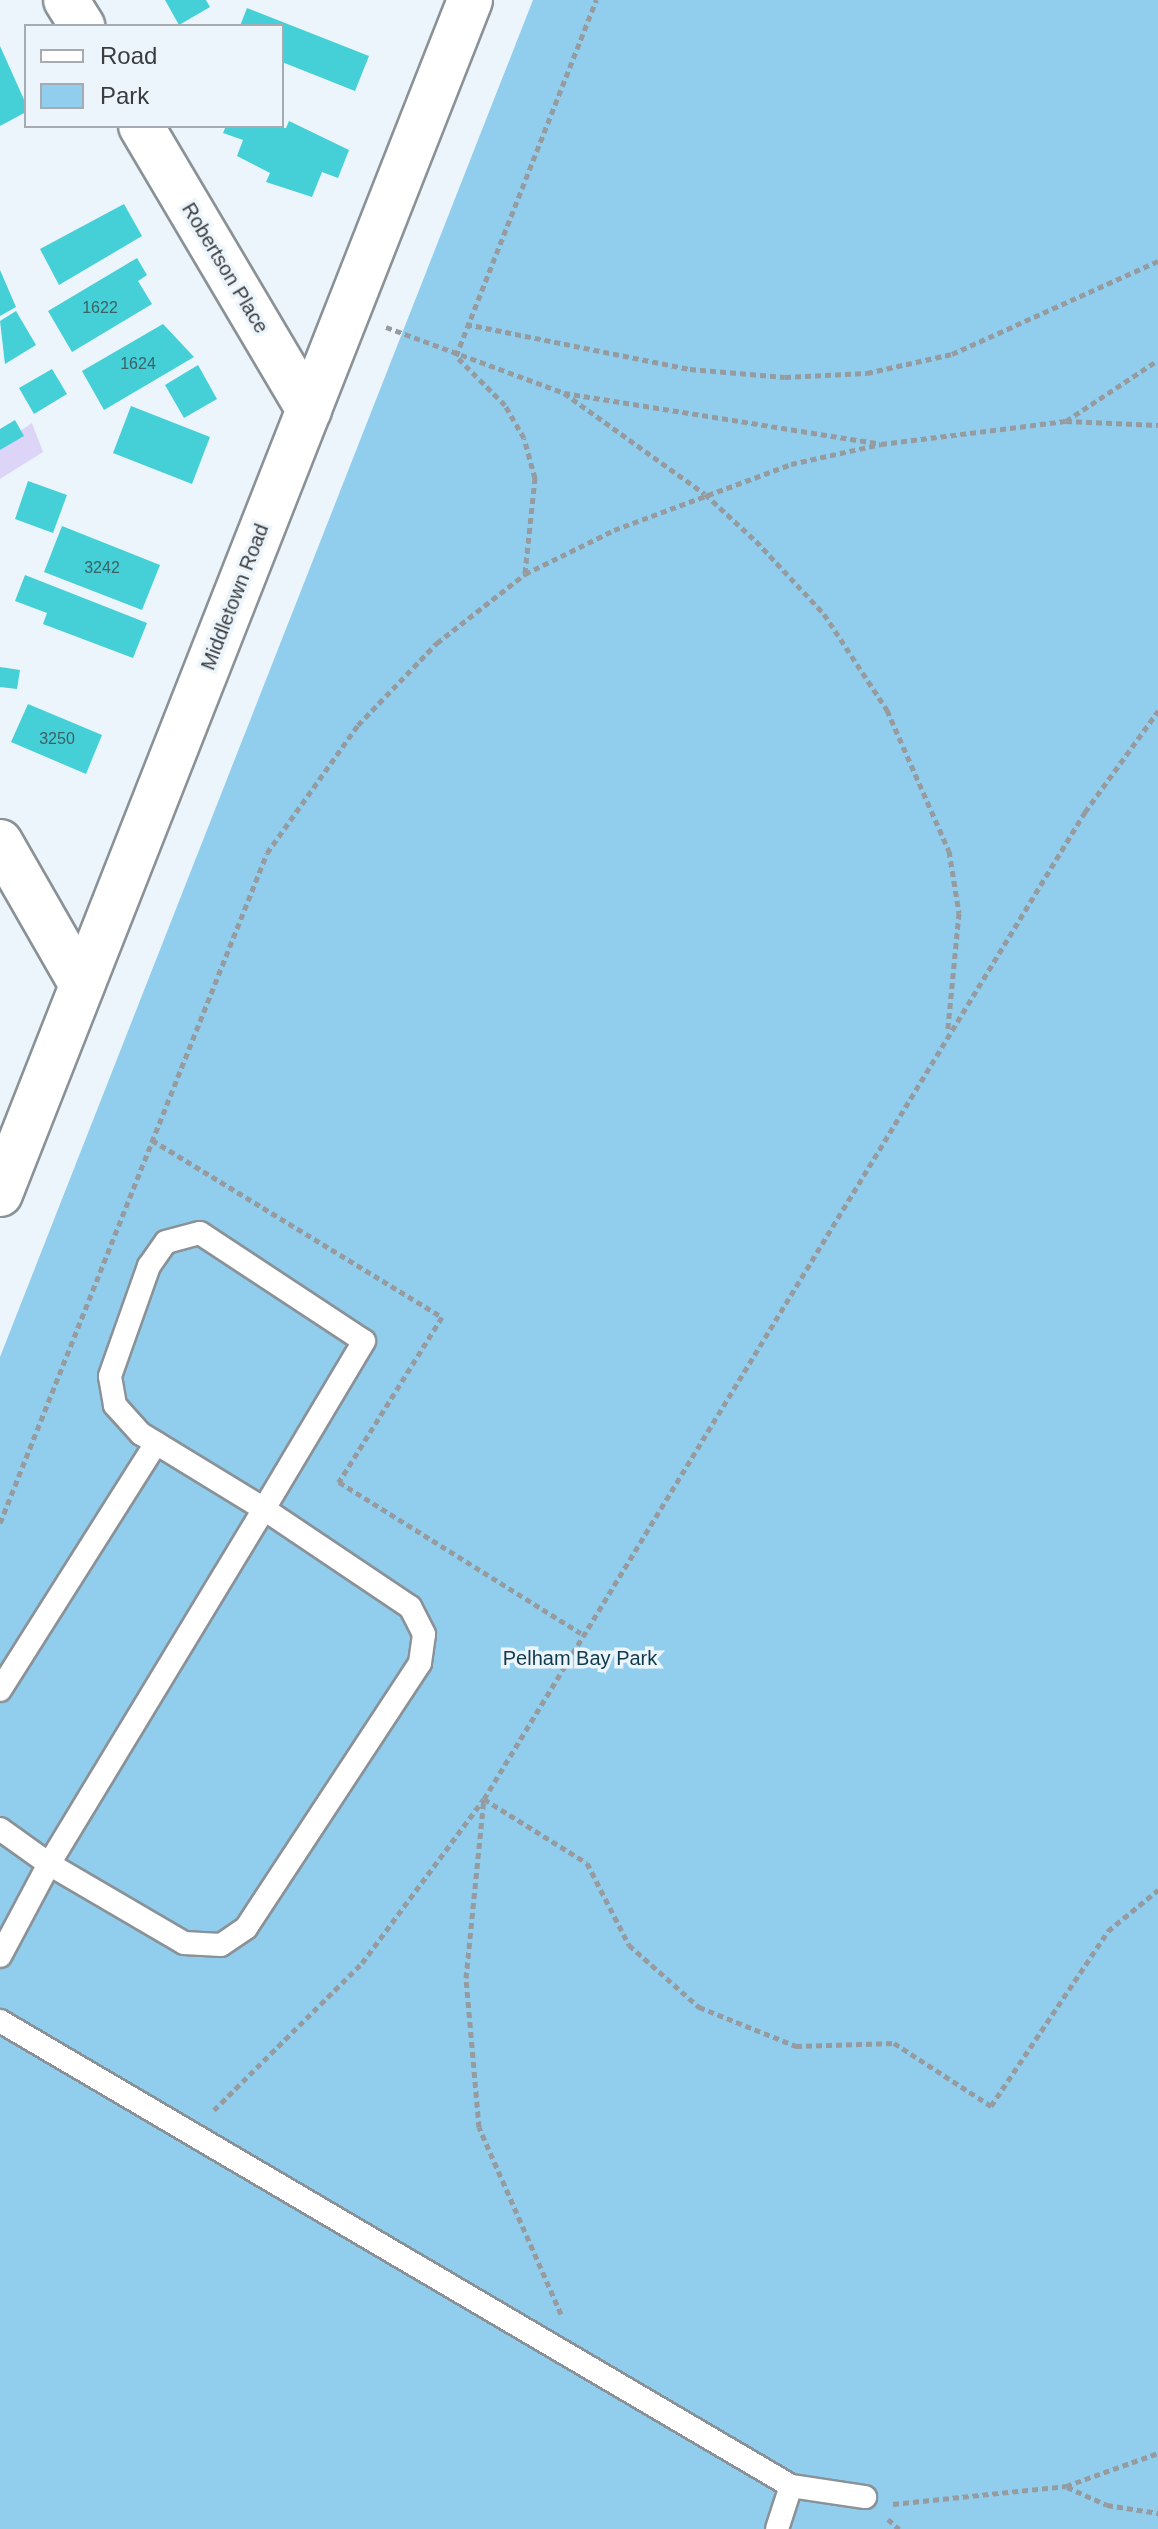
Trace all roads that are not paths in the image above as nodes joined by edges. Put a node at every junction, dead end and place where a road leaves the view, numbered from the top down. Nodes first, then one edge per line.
1 (66, 0) edge
2 (470, 0) edge
3 (81, 24) edge
4 (142, 128) edge
5 (309, 410) junction
6 (0, 842) edge
7 (82, 985) junction
8 (0, 1194) edge
9 (156, 1443) junction
10 (264, 1509) junction
11 (0, 1690) edge
12 (0, 1829) edge
13 (49, 1864) junction
14 (0, 1956) edge
15 (0, 2021) edge
16 (791, 2486) junction
17 (865, 2497) road end
18 (777, 2529) edge

1 - 3 street
2 - 5 street, Middletown Road
4 - 5 street, Robertson Place
5 - 7 street, Middletown Road
6 - 7 street
7 - 8 street, Middletown Road
9 - 10 lane
9 - 10 lane
9 - 11 lane
10 - 13 lane
10 - 13 lane
12 - 13 lane
13 - 14 lane
15 - 16 lane
16 - 17 lane
16 - 18 lane

